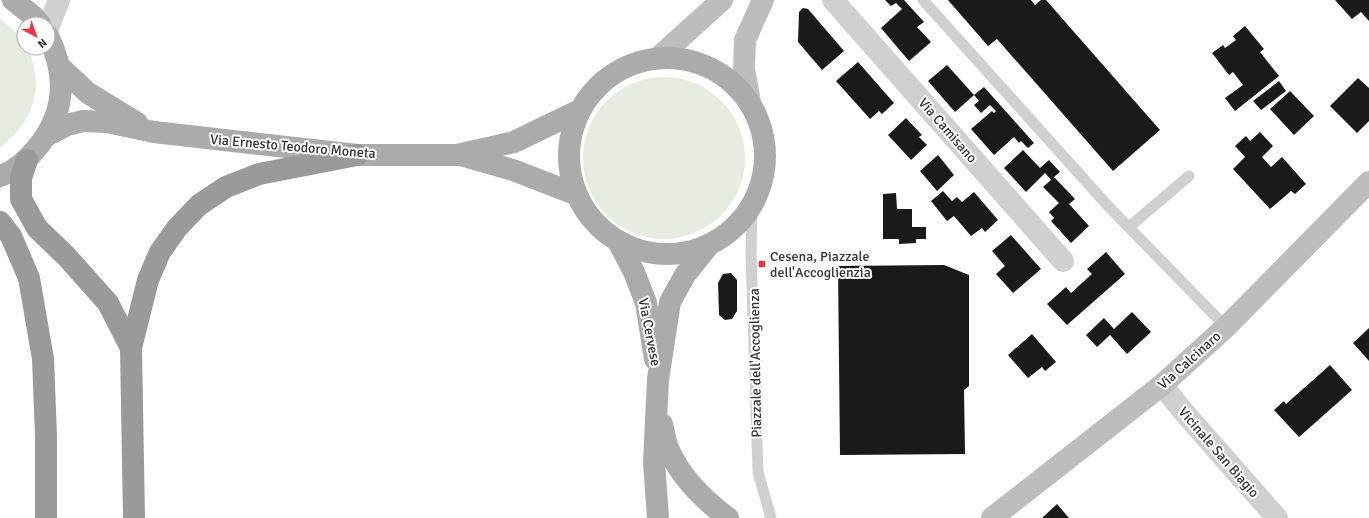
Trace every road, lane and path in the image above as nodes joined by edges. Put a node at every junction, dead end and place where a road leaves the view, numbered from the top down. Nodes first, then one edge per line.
1 (13, 0) edge
2 (59, 0) edge
3 (722, 0) edge
4 (763, 0) edge
5 (833, 0) edge
6 (922, 0) edge
7 (33, 16) edge
8 (53, 16) edge
9 (56, 53) edge
10 (659, 57) junction
11 (60, 67) junction
12 (750, 102) junction
13 (578, 111) junction
14 (154, 132) junction
15 (48, 135) junction
16 (357, 155) junction
17 (457, 155) junction
18 (27, 160) junction
19 (0, 176) edge
20 (1189, 176) dead end
21 (1366, 192) edge
22 (575, 194) junction
23 (752, 206) junction
24 (0, 222) edge
25 (1129, 227) junction
26 (619, 242) junction
27 (709, 245) junction
28 (1063, 261) dead end
29 (1226, 327) junction
30 (131, 348) junction
31 (658, 379) junction
32 (1162, 385) junction
33 (658, 406) junction
34 (46, 518) edge
35 (134, 518) edge
36 (658, 518) edge
37 (728, 518) edge
38 (771, 518) edge
39 (992, 518) edge
40 (1277, 518) edge

1 - 7 main road
2 - 8 street
3 - 10 main road
4 - 12 main road
5 - 28 street, Via Camisano
6 - 25 lane
9 - 11 main road
10 - 12 main road
10 - 13 main road
11 - 14 main road, Via Ernesto Teodoro Moneta
11 - 15 main road
12 - 23 main road
13 - 17 main road, Via Ernesto Teodoro Moneta
13 - 22 main road
14 - 15 main road, Via Ernesto Teodoro Moneta
14 - 16 main road, Via Ernesto Teodoro Moneta
15 - 18 main road
16 - 17 main road, Via Ernesto Teodoro Moneta
16 - 30 highway
17 - 22 main road, Via Ernesto Teodoro Moneta
18 - 19 main road
18 - 30 highway
20 - 25 lane
21 - 29 main road, Via Calcinaro
22 - 26 main road
23 - 27 main road
23 - 38 lane, Piazzale dell'Accoglienza
24 - 34 highway
25 - 29 lane
26 - 27 main road
26 - 31 main road, Via Cervese
27 - 31 main road, Via Cervese
29 - 32 main road, Via Calcinaro
30 - 35 highway
31 - 33 main road, Via Cervese
32 - 39 main road, Via Calcinaro
32 - 40 street, Vicinale San Biagio
33 - 36 main road, Via Cervese
33 - 37 main road, Via Cervese

